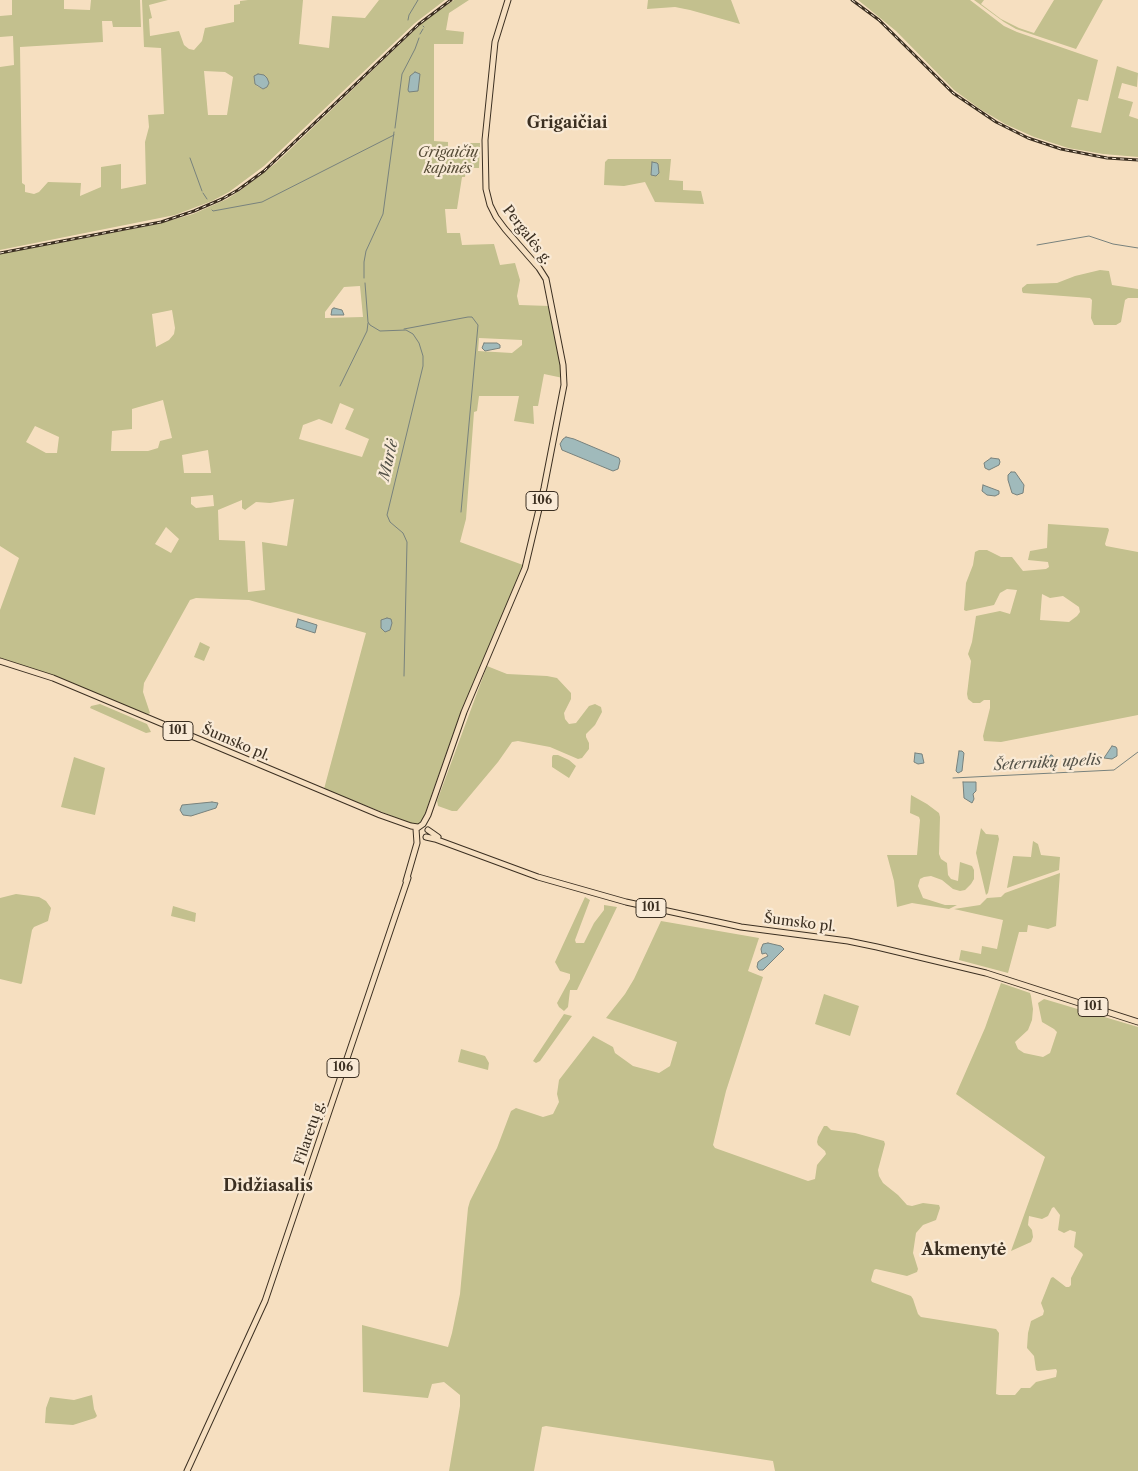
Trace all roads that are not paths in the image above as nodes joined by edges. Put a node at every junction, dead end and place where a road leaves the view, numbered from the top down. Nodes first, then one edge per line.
1 (508, 0) edge
2 (0, 661) edge
3 (380, 815) junction
4 (428, 815) junction
5 (420, 826) junction
6 (428, 830) junction
7 (416, 834) junction
8 (425, 838) junction
9 (460, 848) junction
10 (406, 881) junction
11 (1138, 1022) edge
12 (187, 1471) edge

1 - 4 main road, Pergalės g. / 106
2 - 3 main road, Šumsko pl. / 101
3 - 5 main road, Šumsko pl. / 101
3 - 7 main road, Šumsko pl. / 101
4 - 5 main road, 106
4 - 6 main road, 106
5 - 6 main road, Šumsko pl.
5 - 7 main road, 106
6 - 8 main road, 106
6 - 9 main road, Šumsko pl. / 101
7 - 8 main road, Šumsko pl.
7 - 10 main road, Filaretų g. / 106
8 - 9 main road, Šumsko pl. / 101
8 - 10 main road, Filaretų g. / 106
9 - 11 main road, Šumsko pl. / 101
10 - 12 main road, Filaretų g. / 106

